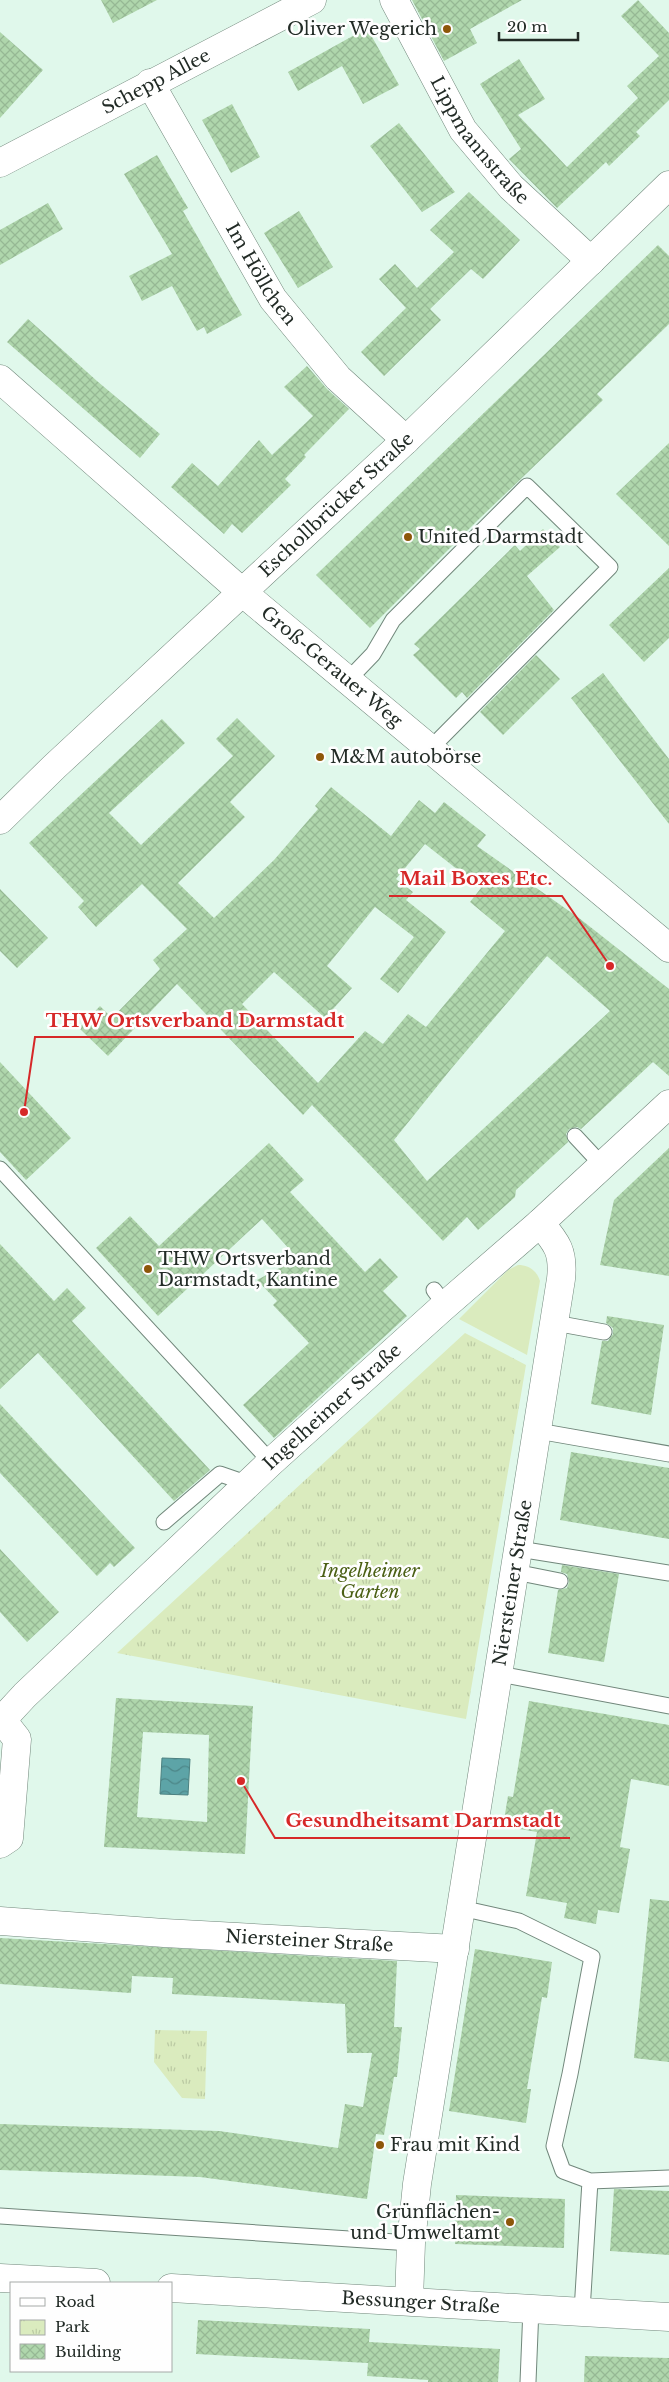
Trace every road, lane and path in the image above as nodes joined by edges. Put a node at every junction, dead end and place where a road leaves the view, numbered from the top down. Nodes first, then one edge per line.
1 (312, 0) edge
2 (394, 0) edge
3 (150, 83) junction
4 (0, 163) edge
5 (669, 185) edge
6 (591, 261) junction
7 (0, 380) edge
8 (406, 440) junction
9 (242, 592) junction
10 (348, 680) junction
11 (429, 750) junction
12 (0, 820) edge
13 (669, 948) edge
14 (669, 1104) edge
15 (575, 1136) dead end
16 (602, 1165) junction
17 (0, 1169) edge
18 (540, 1223) junction
19 (555, 1323) junction
20 (604, 1332) dead end
21 (538, 1431) junction
22 (669, 1454) edge
23 (271, 1462) junction
24 (249, 1484) junction
25 (164, 1522) dead end
26 (517, 1560) junction
27 (669, 1572) edge
28 (560, 1581) dead end
29 (499, 1674) junction
30 (669, 1706) edge
31 (1, 1721) edge
32 (0, 1844) edge
33 (461, 1908) junction
34 (0, 1921) edge
35 (455, 1948) junction
36 (669, 2178) edge
37 (590, 2180) junction
38 (0, 2216) edge
39 (411, 2243) junction
40 (0, 2278) edge
41 (77, 2282) edge
42 (172, 2288) edge
43 (409, 2301) junction
44 (531, 2308) junction
45 (582, 2311) junction
46 (669, 2317) edge
47 (528, 2382) edge

1 - 3 street, Schepp Allee
2 - 6 street, Lippmannstraße
3 - 4 street, Schepp Allee
3 - 8 street, Im Höllchen
5 - 6 street, Eschollbrücker Straße
6 - 8 street, Eschollbrücker Straße
7 - 9 street, Groß-Gerauer Weg
8 - 9 street, Eschollbrücker Straße
9 - 10 street, Groß-Gerauer Weg
9 - 12 street, Eschollbrücker Straße
10 - 11 street, Groß-Gerauer Weg
10 - 11 lane
11 - 13 street, Groß-Gerauer Weg
14 - 16 street, Ingelheimer Straße
15 - 16 lane
16 - 18 street, Ingelheimer Straße
17 - 23 lane
18 - 19 street, Niersteiner Straße
18 - 23 street, Ingelheimer Straße
19 - 20 lane
19 - 21 street, Niersteiner Straße
21 - 22 lane
21 - 26 street, Niersteiner Straße
23 - 24 street, Ingelheimer Straße
24 - 25 lane
24 - 31 street, Ingelheimer Straße
26 - 27 lane
26 - 28 lane
26 - 29 street, Niersteiner Straße
29 - 30 lane
29 - 33 street, Niersteiner Straße
31 - 32 street, Ingelheimer Straße
33 - 35 street, Niersteiner Straße
33 - 37 lane
34 - 35 street, Niersteiner Straße
35 - 39 street, Niersteiner Straße
36 - 37 lane
37 - 45 lane
38 - 39 lane
39 - 43 street, Niersteiner Straße
40 - 41 street
42 - 43 street, Bessunger Straße
43 - 44 street, Bessunger Straße
44 - 45 street, Bessunger Straße
44 - 47 lane
45 - 46 street, Bessunger Straße

